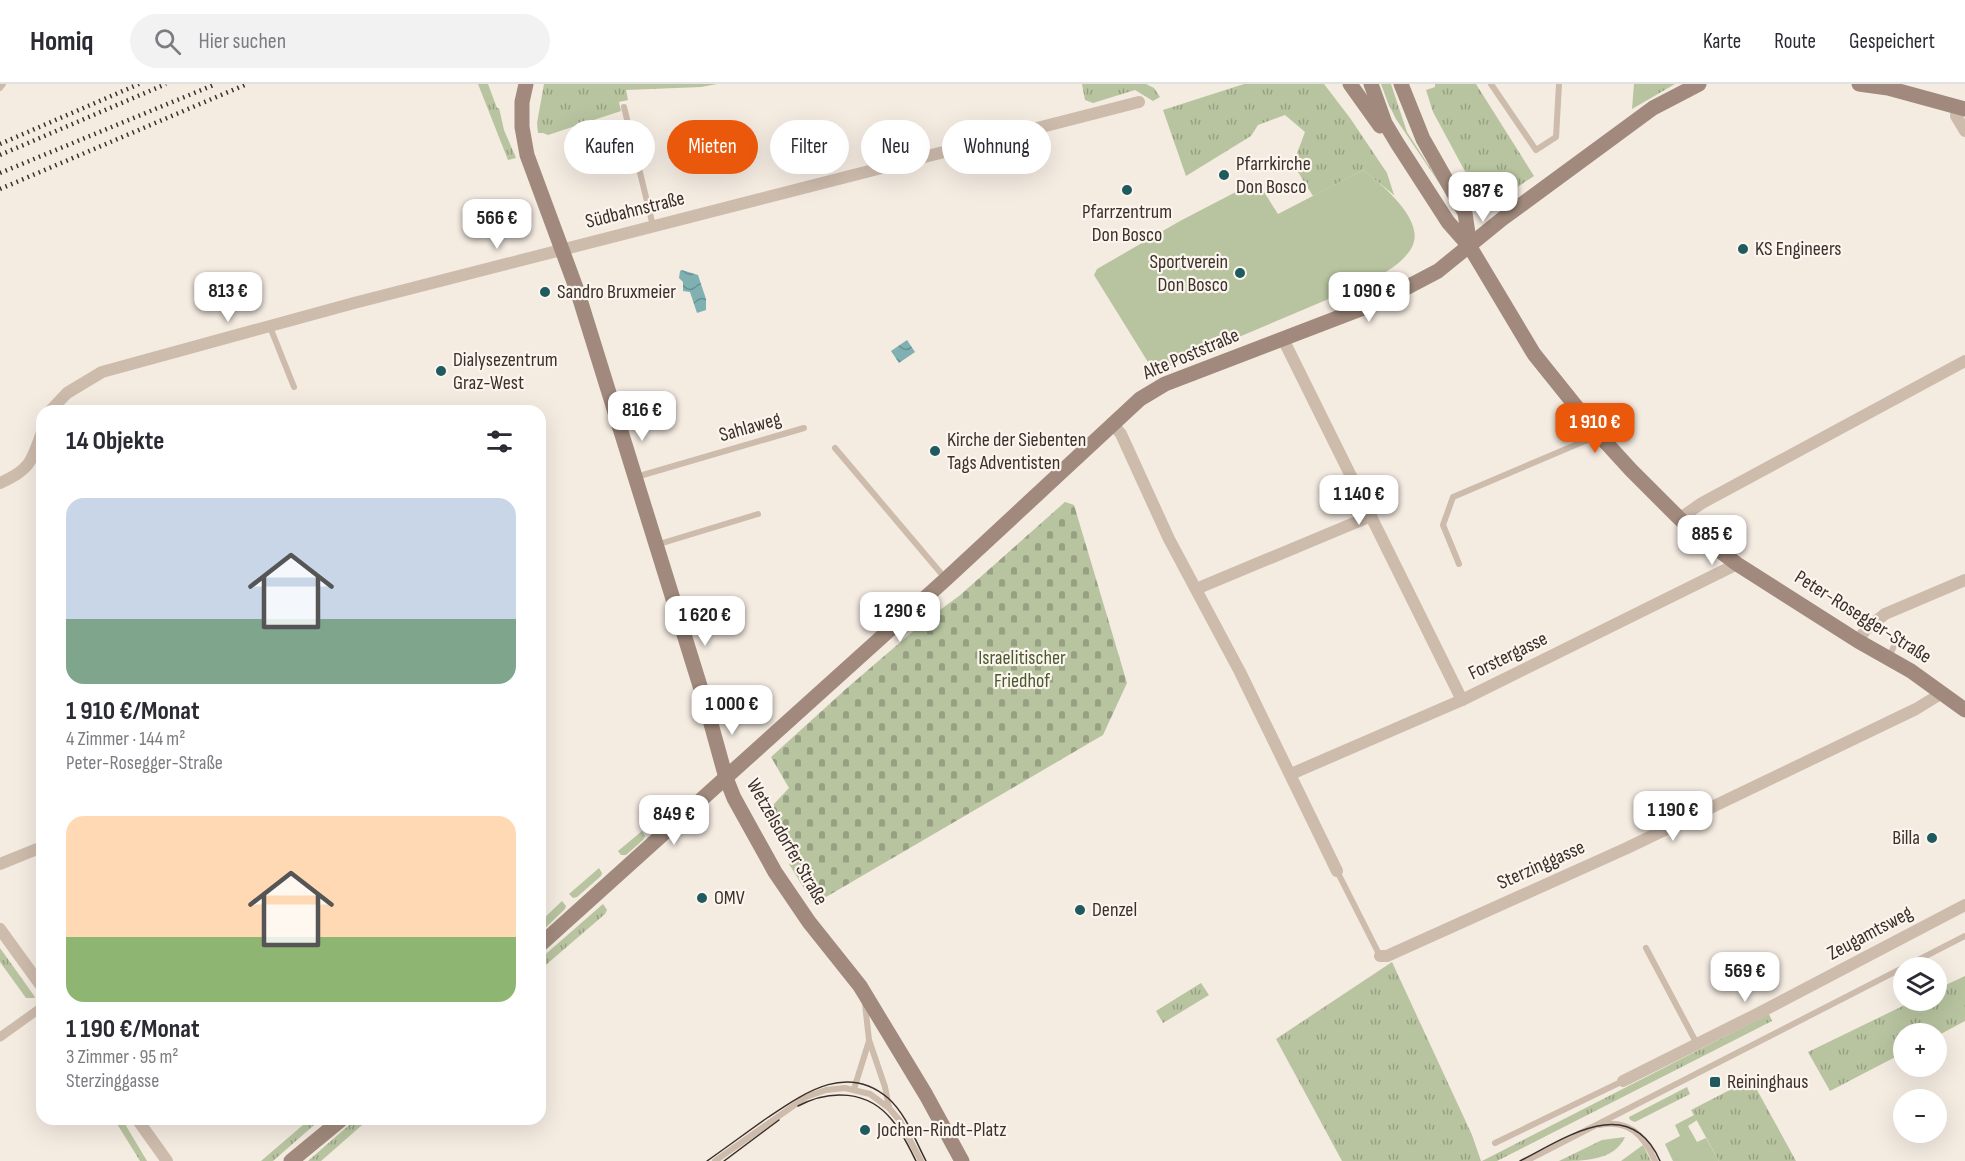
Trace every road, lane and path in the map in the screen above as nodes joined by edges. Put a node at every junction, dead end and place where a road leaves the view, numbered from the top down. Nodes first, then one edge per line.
1 (3, 84) edge
2 (526, 84) edge
3 (1350, 84) edge
4 (1371, 84) edge
5 (1401, 84) edge
6 (1491, 84) edge
7 (1559, 84) edge
8 (1699, 84) edge
9 (1858, 84) edge
10 (0, 88) edge
11 (1139, 102) dead end
12 (624, 107) dead end
13 (1961, 108) edge
14 (1965, 131) edge
15 (1397, 143) junction
16 (653, 226) junction
17 (1470, 247) junction
18 (563, 249) junction
19 (270, 327) junction
20 (1283, 339) junction
21 (1965, 361) edge
22 (294, 387) dead end
23 (54, 405) edge
24 (1112, 423) junction
25 (804, 428) dead end
26 (1599, 435) junction
27 (835, 448) dead end
28 (36, 450) edge
29 (635, 477) junction
30 (0, 483) edge
31 (758, 514) dead end
32 (1371, 516) junction
33 (1679, 519) junction
34 (656, 545) junction
35 (1459, 564) dead end
36 (1737, 564) junction
37 (946, 579) junction
38 (1965, 580) edge
39 (1196, 589) junction
40 (1858, 641) junction
41 (1942, 693) junction
42 (1462, 700) junction
43 (1965, 710) edge
44 (1291, 774) junction
45 (726, 778) junction
46 (36, 849) edge
47 (0, 864) edge
48 (1337, 871) joint
49 (1965, 905) edge
50 (0, 929) edge
51 (1965, 936) edge
52 (546, 940) edge
53 (1646, 948) dead end
54 (1380, 956) joint
55 (36, 979) edge
56 (860, 986) junction
57 (36, 1011) edge
58 (0, 1037) edge
59 (869, 1040) junction
60 (1697, 1044) junction
61 (1623, 1081) joint
62 (854, 1089) junction
63 (889, 1108) junction
64 (140, 1125) edge
65 (335, 1125) edge
66 (1584, 1131) junction
67 (1495, 1143) dead end
68 (167, 1161) edge
69 (291, 1161) edge
70 (715, 1161) edge
71 (921, 1161) edge
72 (962, 1161) edge
73 (1526, 1161) edge
74 (1655, 1161) edge

1 - 10 lane
2 - 18 main road, Wetzelsdorfer Straße
3 - 15 main road
4 - 15 main road, Peter-Rosegger-Straße
5 - 17 main road, Peter-Rosegger-Straße
6 - 7 lane
8 - 17 main road, Alte Poststraße
9 - 13 main road
11 - 16 street, Südbahnstraße
12 - 16 lane
13 - 14 street
15 - 17 main road, Peter-Rosegger-Straße
16 - 18 street, Südbahnstraße
17 - 20 main road, Alte Poststraße
17 - 26 main road, Peter-Rosegger-Straße
18 - 19 street, Südbahnstraße
18 - 29 main road, Wetzelsdorfer Straße
19 - 22 lane
19 - 23 street, Südbahnstraße
20 - 24 main road, Alte Poststraße
20 - 32 street
21 - 33 street
24 - 37 main road, Alte Poststraße
24 - 39 street
25 - 29 lane, Sahlaweg
26 - 33 main road, Peter-Rosegger-Straße
26 - 35 lane
27 - 37 lane
28 - 30 street
29 - 34 main road, Wetzelsdorfer Straße
31 - 34 lane
32 - 39 street
32 - 42 street
33 - 36 main road, Peter-Rosegger-Straße
34 - 45 main road, Wetzelsdorfer Straße
36 - 40 main road, Peter-Rosegger-Straße
36 - 42 street, Forstergasse
37 - 45 main road, Alte Poststraße
38 - 40 street
39 - 44 street
40 - 41 main road, Peter-Rosegger-Straße
41 - 43 main road, Peter-Rosegger-Straße
41 - 54 street, Sterzinggasse
42 - 44 street, Forstergasse
44 - 48 street
45 - 52 main road, Alte Poststraße
45 - 56 main road, Wetzelsdorfer Straße
46 - 47 street
48 - 54 lane
49 - 60 street, Zeugamtsweg
50 - 55 street
51 - 66 lane
53 - 60 lane
56 - 59 lane
56 - 72 main road, Wetzelsdorfer Straße
57 - 58 street
59 - 62 lane
59 - 63 lane
60 - 61 street, Zeugamtsweg
61 - 67 lane, Zeugamtsweg
62 - 63 lane
62 - 70 lane
63 - 71 lane
64 - 68 street
65 - 69 main road
66 - 73 lane
66 - 74 lane

